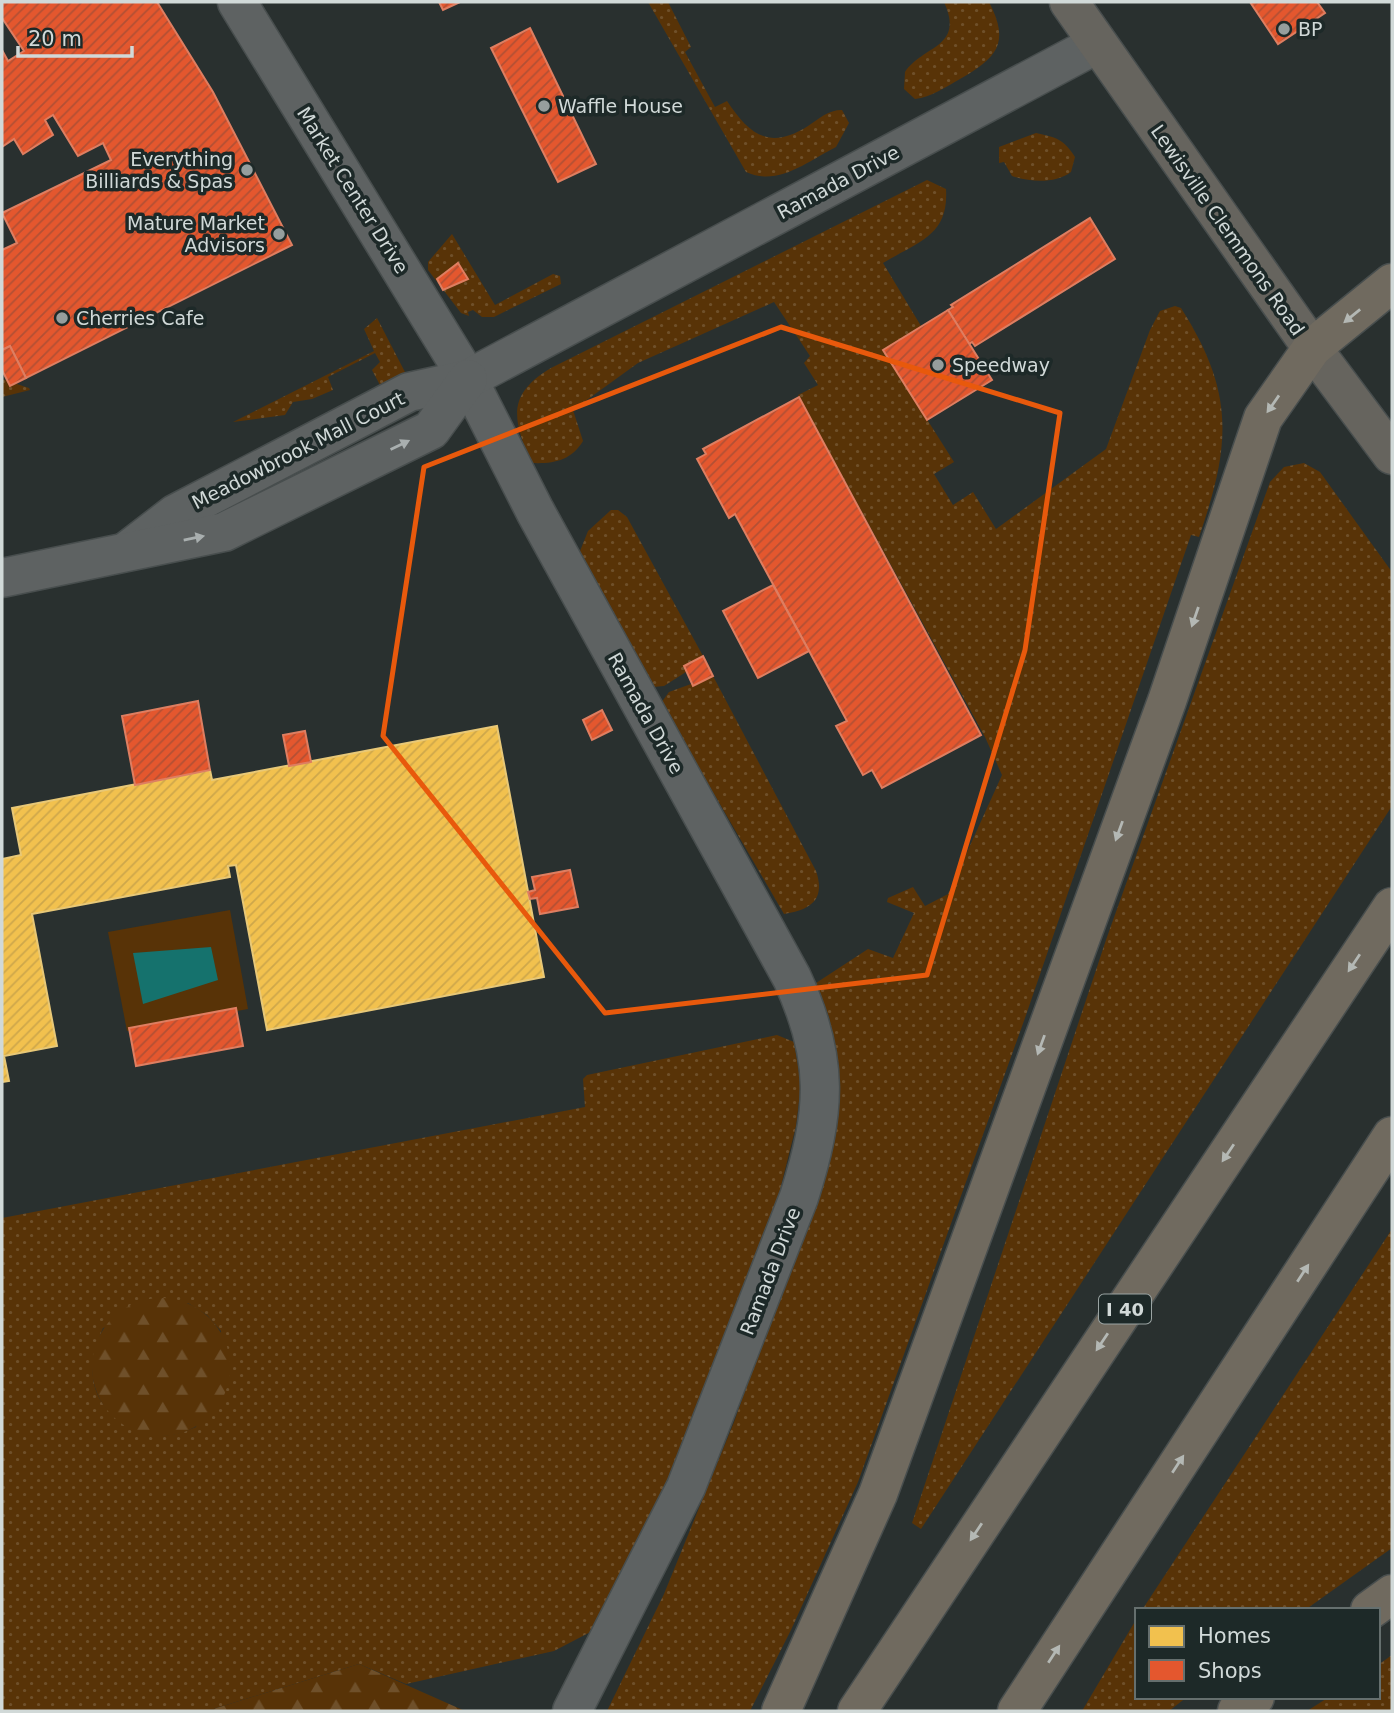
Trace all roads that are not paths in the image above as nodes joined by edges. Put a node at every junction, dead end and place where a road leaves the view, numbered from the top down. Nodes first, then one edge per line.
1 (237, 2) edge
2 (1069, 2) edge
3 (1097, 44) junction
4 (1392, 283) edge
5 (1312, 348) junction
6 (468, 379) junction
7 (1392, 455) edge
8 (2, 578) edge
9 (1392, 906) edge
10 (1392, 1136) edge
11 (1392, 1594) edge
12 (1373, 1608) edge
13 (1252, 1699) edge
14 (572, 1711) edge
15 (781, 1711) edge
16 (857, 1711) edge
17 (1017, 1711) edge
18 (1237, 1711) edge

1 - 6 street, Market Center Drive
2 - 3 main road, Lewisville Clemmons Road
3 - 5 main road, Lewisville Clemmons Road
3 - 6 street, Ramada Drive
4 -> 5 highway
5 - 7 main road, Lewisville Clemmons Road
5 -> 15 highway
6 - 8 street, Meadowbrook Mall Court
6 - 14 street, Ramada Drive
9 -> 16 highway, I 40
17 -> 10 highway
11 - 12 highway
13 - 18 highway

